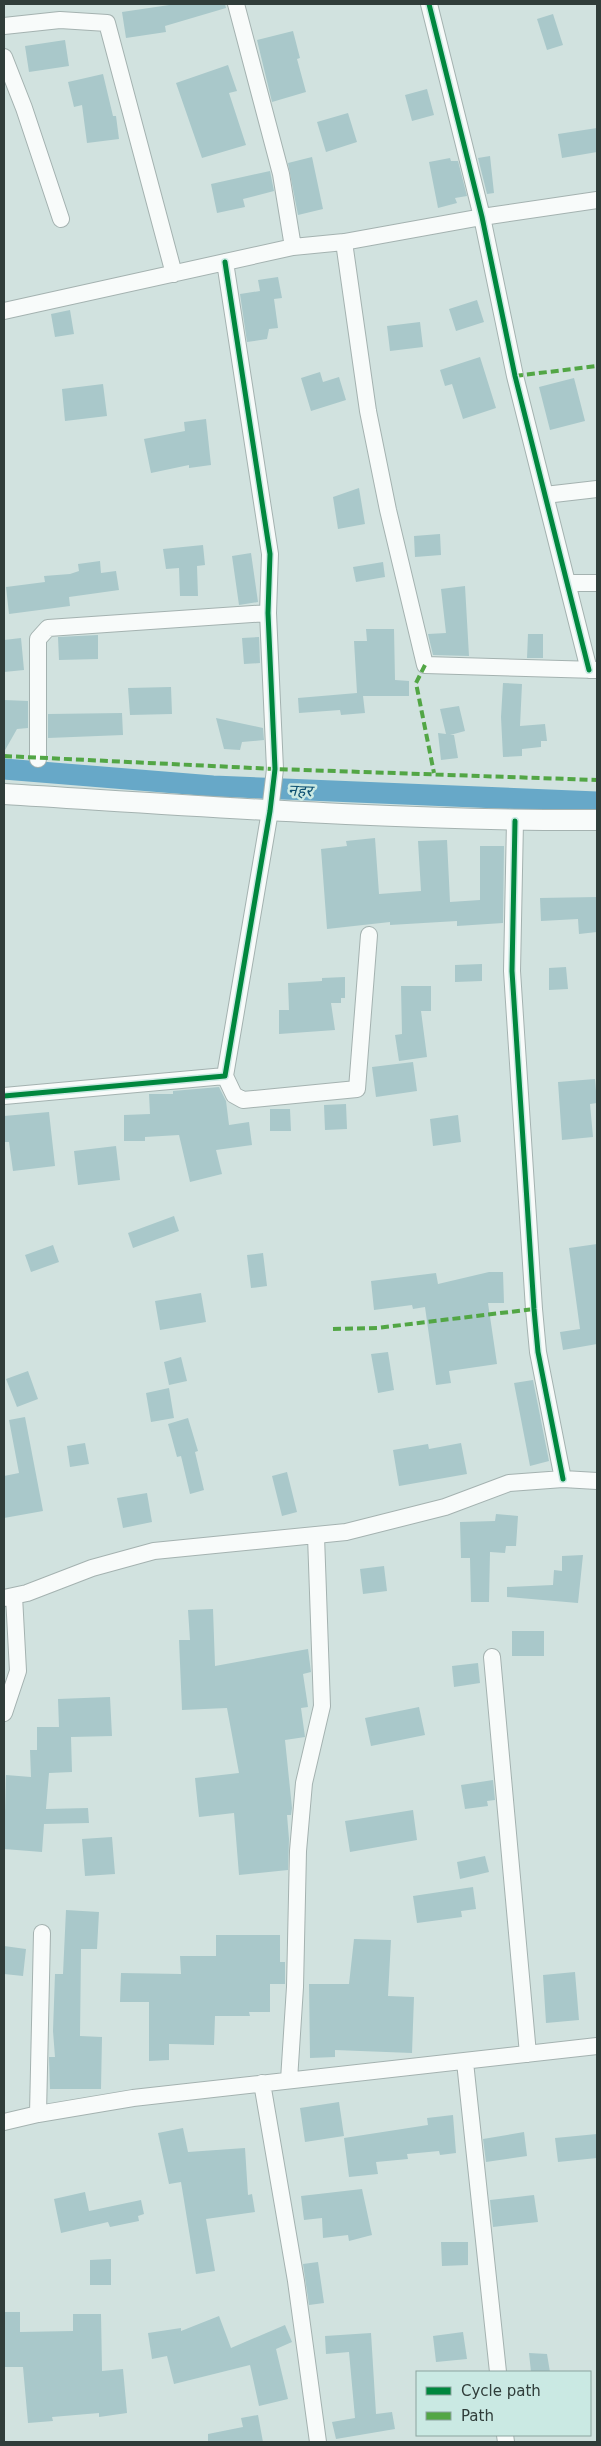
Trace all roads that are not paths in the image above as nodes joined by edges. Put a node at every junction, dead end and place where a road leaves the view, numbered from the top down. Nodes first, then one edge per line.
1 (236, 4) edge
2 (429, 4) edge
3 (4, 26) edge
4 (4, 57) edge
5 (597, 200) edge
6 (482, 217) junction
7 (61, 219) dead end
8 (344, 242) junction
9 (294, 247) junction
10 (225, 262) junction
11 (174, 274) junction
12 (4, 311) edge
13 (597, 489) edge
14 (545, 495) junction
15 (567, 583) junction
16 (597, 583) edge
17 (268, 613) junction
18 (593, 670) edge
19 (38, 759) dead end
20 (4, 794) edge
21 (270, 811) junction
22 (597, 820) edge
23 (515, 821) junction
24 (369, 935) dead end
25 (225, 1076) junction
26 (4, 1096) edge
27 (563, 1479) junction
28 (597, 1481) edge
29 (316, 1536) junction
30 (9, 1597) edge
31 (492, 1657) dead end
32 (4, 1713) edge
33 (42, 1933) dead end
34 (597, 2046) edge
35 (528, 2054) junction
36 (466, 2062) junction
37 (288, 2080) junction
38 (262, 2083) junction
39 (38, 2114) junction
40 (4, 2122) edge
41 (498, 2371) edge
42 (318, 2442) edge

1 - 9 street
2 - 6 street
3 - 11 street
4 - 7 street
5 - 6 street
6 - 8 street
6 - 14 street
8 - 9 street
8 - 18 street
9 - 10 street
10 - 11 street
10 - 17 street
11 - 12 street
13 - 14 street
14 - 15 street
15 - 16 street
15 - 18 street
17 - 19 street
17 - 21 street
20 - 21 street
21 - 23 street
21 - 25 street
22 - 23 street
23 - 27 street
24 - 25 street
25 - 26 street
27 - 28 street
27 - 29 street
29 - 30 street
29 - 37 street
30 - 32 street
31 - 35 street
33 - 39 street
34 - 35 street
35 - 36 street
36 - 37 street
36 - 41 street
37 - 38 street
38 - 39 street
38 - 42 street
39 - 40 street

